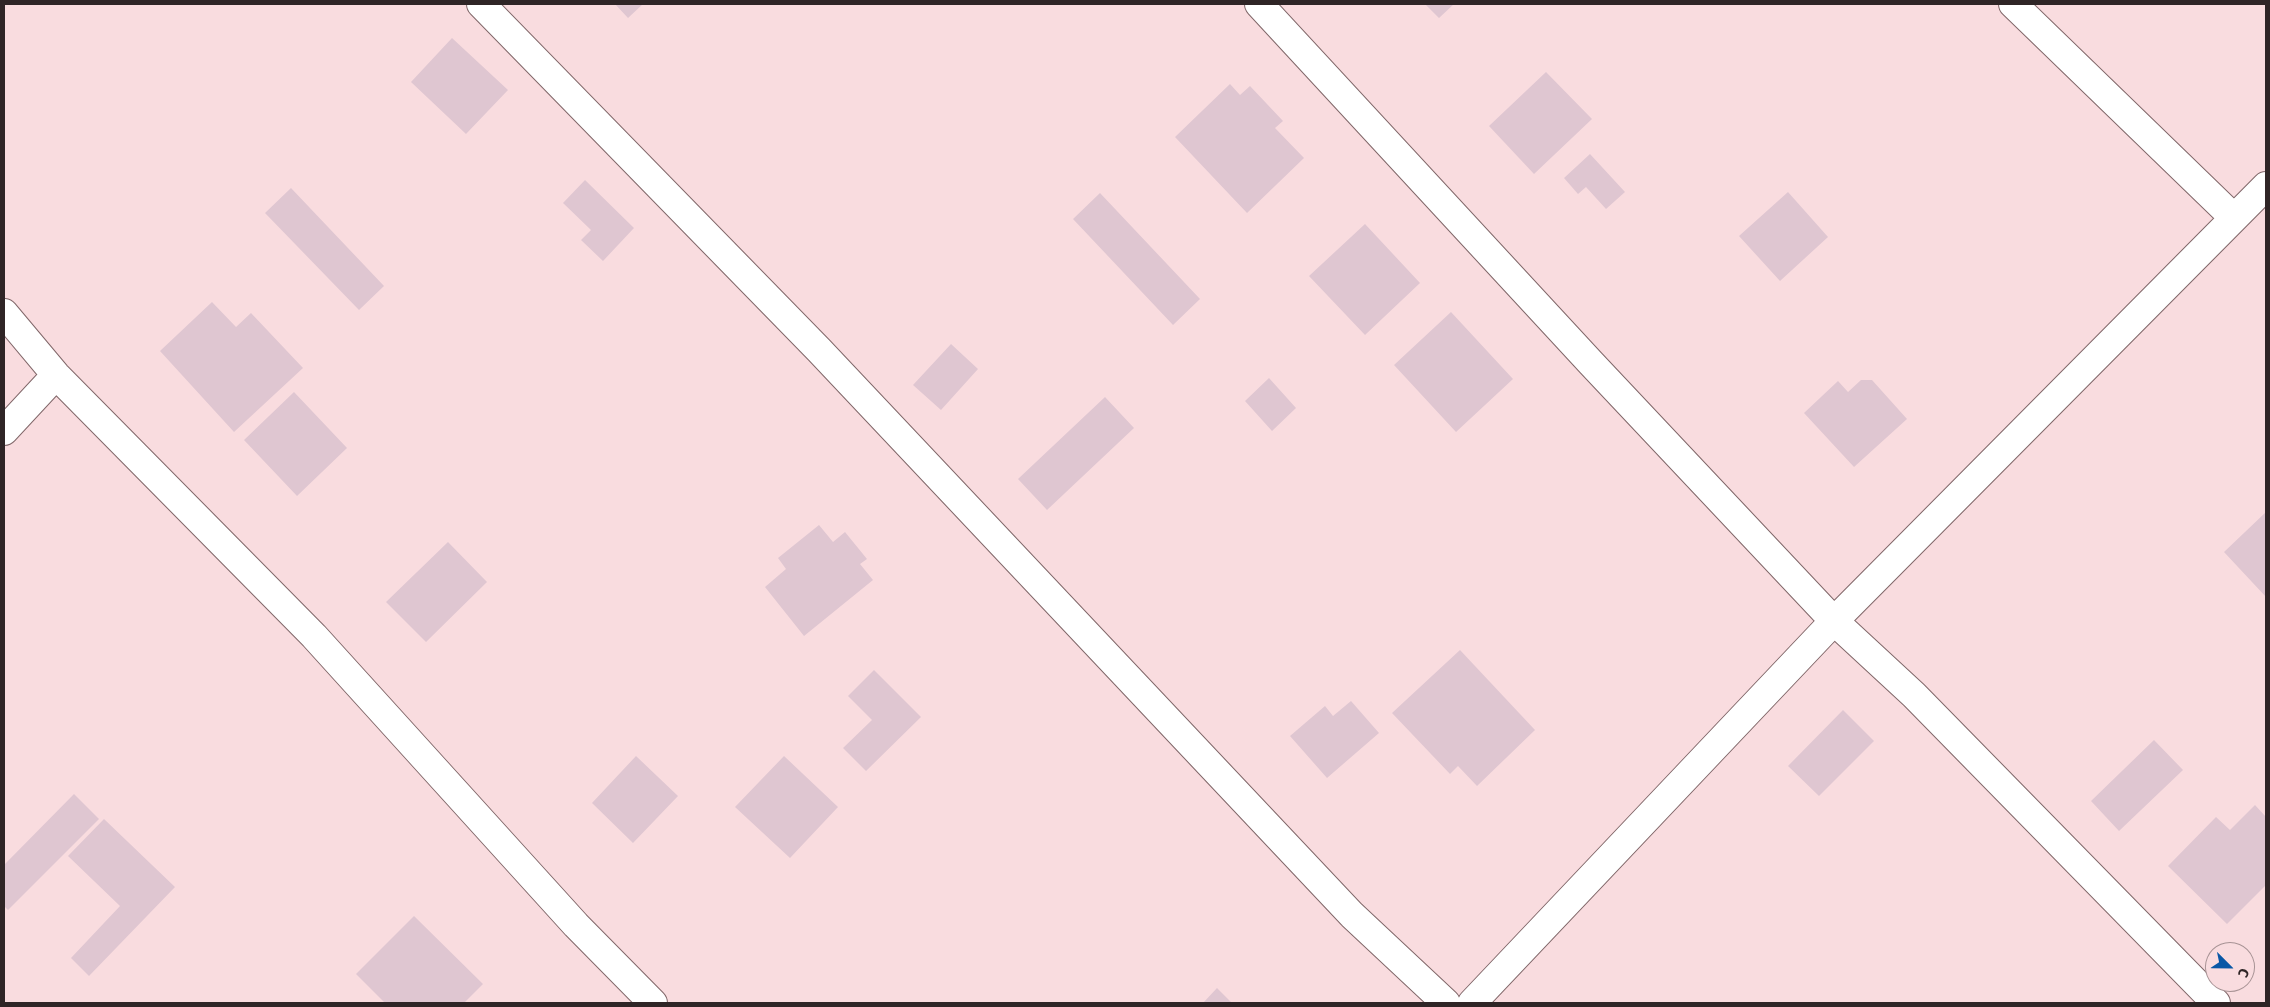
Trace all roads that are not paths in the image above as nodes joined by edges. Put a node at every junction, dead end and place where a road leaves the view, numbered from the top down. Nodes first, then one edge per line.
1 (481, 4) edge
2 (1259, 4) edge
3 (2013, 4) edge
4 (2266, 186) edge
5 (2234, 218) junction
6 (4, 313) edge
7 (56, 375) junction
8 (4, 431) edge
9 (1834, 621) junction
10 (1484, 999) edge
11 (653, 1003) edge
12 (1446, 1003) edge
13 (2216, 1003) edge

1 - 12 street
2 - 9 street
3 - 5 street
4 - 5 street
5 - 9 street
6 - 7 street
7 - 8 street
7 - 11 street
9 - 10 street
9 - 13 street

